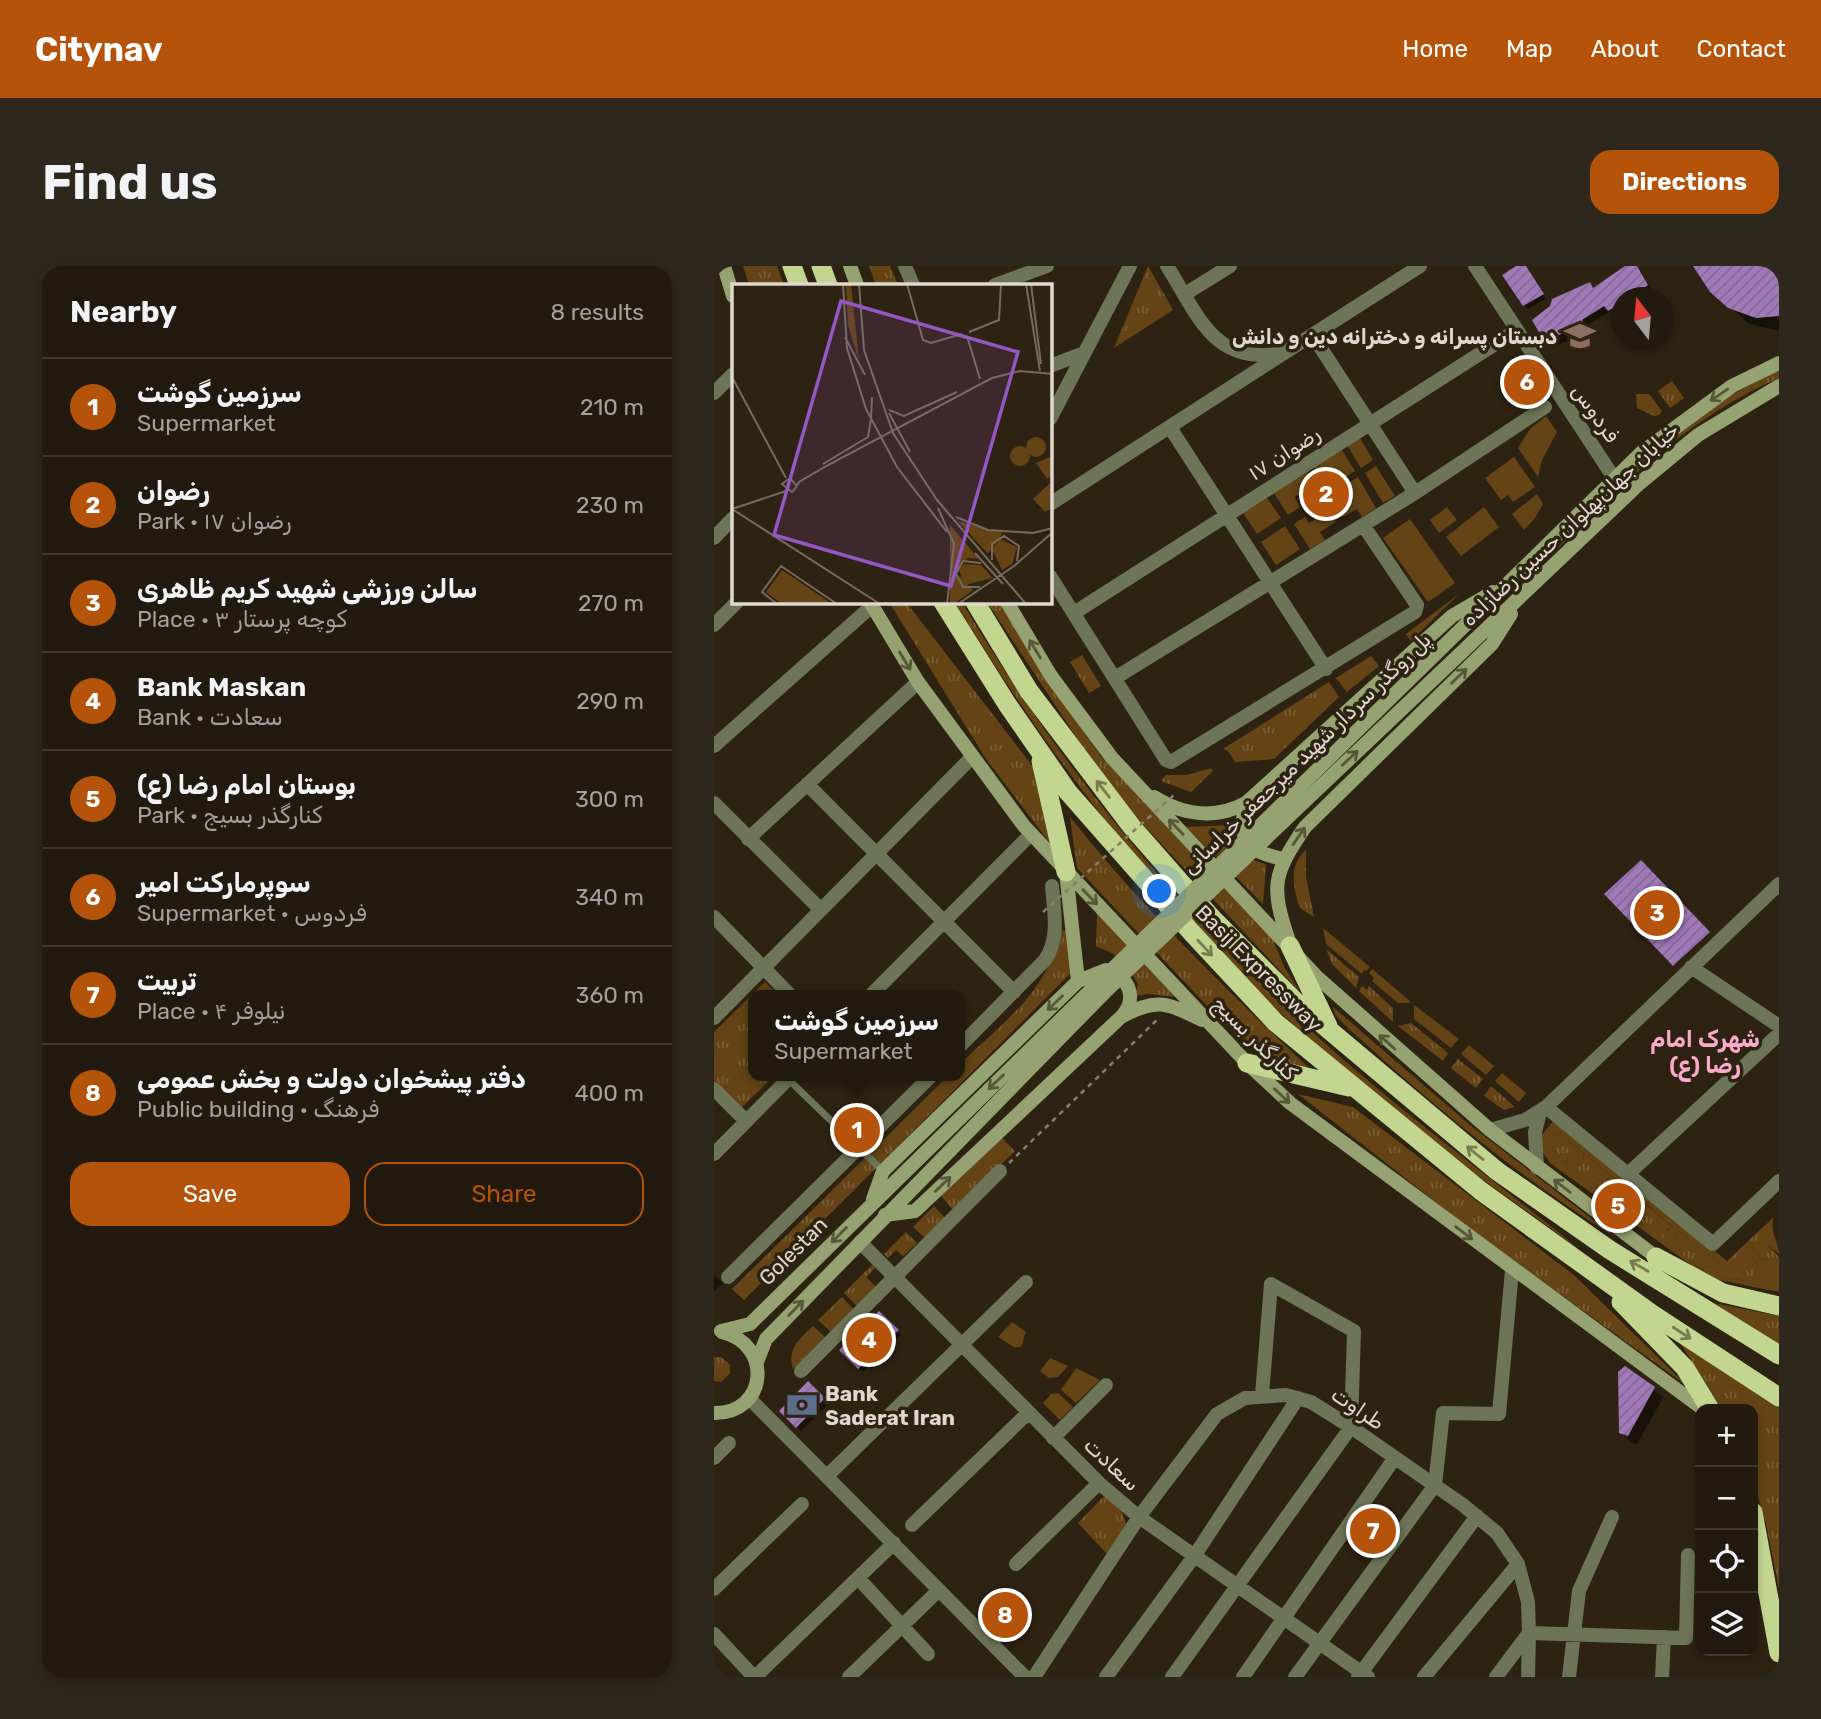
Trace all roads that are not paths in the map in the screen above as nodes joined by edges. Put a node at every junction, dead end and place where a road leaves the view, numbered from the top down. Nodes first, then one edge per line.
1 (724, 266) edge
2 (792, 266) edge
3 (821, 266) edge
4 (850, 266) edge
5 (905, 266) edge
6 (1047, 266) edge
7 (1130, 266) edge
8 (1167, 266) edge
9 (1230, 266) edge
10 (1420, 266) edge
11 (1475, 266) edge
12 (799, 284) edge
13 (828, 284) edge
14 (857, 284) edge
15 (913, 284) edge
16 (998, 284) edge
17 (732, 293) edge
18 (1185, 294) junction
19 (1517, 330) junction
20 (1313, 336) junction
21 (1084, 354) junction
22 (1284, 354) junction
23 (1779, 363) edge
24 (1052, 365) edge
25 (732, 375) edge
26 (1779, 386) edge
27 (714, 393) edge
28 (1545, 407) dead end
29 (1052, 415) edge
30 (1368, 424) junction
31 (1171, 429) junction
32 (1614, 478) junction
33 (1415, 493) junction
34 (1052, 503) edge
35 (1226, 515) junction
36 (732, 519) edge
37 (1363, 525) junction
38 (714, 538) edge
39 (1052, 579) edge
40 (1270, 582) junction
41 (1509, 582) junction
42 (1523, 595) junction
43 (735, 604) edge
44 (871, 604) edge
45 (931, 604) edge
46 (944, 604) edge
47 (976, 604) edge
48 (1008, 604) edge
49 (1074, 613) junction
50 (714, 625) edge
51 (965, 639) junction
52 (1452, 641) joint
53 (1463, 652) joint
54 (1326, 669) junction
55 (1115, 678) junction
56 (918, 682) junction
57 (714, 747) edge
58 (1039, 750) junction
59 (971, 758) junction
60 (807, 784) junction
61 (1136, 786) junction
62 (714, 800) edge
63 (1246, 803) junction
64 (714, 810) edge
65 (1278, 817) junction
66 (1031, 834) junction
67 (748, 839) junction
68 (876, 854) junction
69 (1283, 859) junction
70 (1059, 879) junction
71 (1779, 884) edge
72 (821, 910) junction
73 (714, 917) edge
74 (943, 923) junction
75 (1290, 946) junction
76 (1691, 967) junction
77 (763, 968) junction
78 (1078, 981) junction
79 (1101, 988) junction
80 (785, 990) edge
81 (876, 990) edge
82 (1014, 992) junction
83 (1121, 1017) junction
84 (714, 1018) edge
85 (1211, 1024) junction
86 (1779, 1026) edge
87 (1332, 1033) junction
88 (1779, 1034) edge
89 (965, 1041) edge
90 (1247, 1063) junction
91 (785, 1081) edge
92 (793, 1081) edge
93 (926, 1081) edge
94 (1353, 1088) junction
95 (714, 1089) edge
96 (1543, 1110) junction
97 (746, 1121) junction
98 (1490, 1130) junction
99 (860, 1148) junction
100 (714, 1154) edge
101 (1537, 1168) junction
102 (883, 1171) junction
103 (1000, 1171) road end
104 (1628, 1174) junction
105 (1779, 1181) edge
106 (887, 1188) joint
107 (901, 1199) joint
108 (871, 1203) junction
109 (885, 1215) junction
110 (860, 1242) junction
111 (1656, 1257) joint
112 (1586, 1266) junction
113 (1512, 1270) junction
114 (728, 1276) dead end
115 (894, 1277) junction
116 (1026, 1282) dead end
117 (1779, 1306) edge
118 (717, 1331) edge
119 (960, 1346) junction
120 (1779, 1355) edge
121 (757, 1362) junction
122 (801, 1371) dead end
123 (1105, 1385) dead end
124 (1262, 1395) junction
125 (1779, 1397) edge
126 (749, 1398) junction
127 (1298, 1398) junction
128 (1696, 1404) edge
129 (1707, 1404) edge
130 (714, 1413) edge
131 (1028, 1413) junction
132 (1351, 1427) junction
133 (1053, 1438) junction
134 (729, 1443) dead end
135 (714, 1458) edge
136 (1394, 1459) junction
137 (827, 1476) junction
138 (1099, 1483) junction
139 (1434, 1485) junction
140 (802, 1504) dead end
141 (1477, 1516) junction
142 (1139, 1517) junction
143 (1612, 1517) dead end
144 (912, 1525) dead end
145 (1756, 1530) edge
146 (894, 1543) junction
147 (1195, 1555) junction
148 (1688, 1555) dead end
149 (1016, 1564) dead end
150 (1518, 1564) junction
151 (858, 1578) junction
152 (1235, 1584) junction
153 (714, 1589) edge
154 (938, 1591) junction
155 (1284, 1616) junction
156 (903, 1627) junction
157 (1529, 1633) junction
158 (714, 1634) edge
159 (1574, 1635) junction
160 (1664, 1637) junction
161 (1319, 1643) junction
162 (1779, 1653) edge
163 (928, 1654) dead end
164 (1363, 1675) edge
165 (755, 1677) edge
166 (849, 1677) edge
167 (1026, 1677) edge
168 (1034, 1677) edge
169 (1106, 1677) edge
170 (1171, 1677) edge
171 (1243, 1677) edge
172 (1295, 1677) edge
173 (1424, 1677) edge
174 (1496, 1677) edge
175 (1528, 1677) edge
176 (1569, 1677) edge
177 (1662, 1677) edge

1 - 17 main road
2 - 12 highway
3 - 13 highway
4 - 14 main road
5 - 15 street
6 - 16 street
7 - 21 street
8 - 18 street
9 - 18 street
10 - 20 street
11 - 19 street, فردوس
18 - 22 street
19 - 30 street, رضوان ۱۷
19 - 32 street, فردوس
20 - 22 street
20 - 30 street
21 - 24 street
21 - 29 street
22 - 31 street
23 -> 32 main road, خیابان جهان‌پهلوان حسین رضا‌زاده
25 - 27 street
26 - 42 main road, خیابان جهان‌پهلوان حسین رضا‌زاده
28 - 33 street
30 - 33 street
30 - 35 street, رضوان ۱۷
31 - 34 street
31 - 35 street
32 - 41 main road, خیابان جهان‌پهلوان حسین رضا‌زاده
33 - 37 street
35 - 40 street
35 - 49 street, رضوان ۱۷
36 - 38 street
37 - 40 street
37 - 54 street
39 - 49 street
40 - 54 street
40 - 55 street
41 - 52 main road, خیابان جهان‌پهلوان حسین رضا‌زاده
41 - 63 main road
42 - 53 main road, خیابان جهان‌پهلوان حسین رضا‌زاده
69 -> 42 main road
43 - 50 street
44 -> 56 main road, کنارگذر بسیج
44 - 57 street
45 - 51 highway
46 - 51 highway, Basij Expressway
87 -> 47 highway, Basij Expressway
61 -> 48 main road
49 - 55 street
51 - 58 highway, Basij Expressway
52 - 65 main road, پل روگذر سردار شهید میرجعفر خراسانی
65 -> 53 main road, پل روگذر سردار شهید میرجعفر خراسانی
54 - 55 street
56 - 59 main road, کنارگذر بسیج
56 - 60 street
58 - 70 highway
58 -> 94 highway, Basij Expressway
59 - 66 main road, کنارگذر بسیج
59 - 68 street
60 - 67 street
60 - 68 street
61 - 63 main road
75 -> 61 main road
62 - 64 street
62 - 67 street
63 - 69 main road
65 - 79 main road, پل روگذر سردار شهید میرجعفر خراسانی, bridge
66 - 70 main road, کنارگذر بسیج
66 - 74 street
67 - 72 street
68 - 72 street
68 - 74 street
69 - 75 main road
70 - 78 main road
70 - 82 street
70 -> 85 main road, کنارگذر بسیج
71 - 76 street
72 - 77 street
73 - 77 street
74 - 81 street
74 - 82 street
75 - 87 highway
98 -> 75 main road
76 - 86 street
76 - 96 street
77 - 80 street
77 - 84 street
78 - 83 main road
78 -> 102 main road
79 -> 106 main road, پل روگذر سردار شهید میرجعفر خراسانی
79 - 107 main road, پل روگذر سردار شهید میرجعفر خراسانی
82 - 89 street
83 - 85 main road
109 -> 83 main road
85 - 90 main road, کنارگذر بسیج
120 -> 87 highway, Basij Expressway
88 - 104 street
90 - 94 highway
90 -> 113 main road, کنارگذر بسیج
91 - 97 street
92 - 99 lane
93 - 99 street
94 - 112 highway, Basij Expressway
95 - 97 street
96 - 98 street
96 - 101 street
96 - 104 street
97 - 100 street
98 - 101 main road
99 - 102 lane
99 - 114 street
111 -> 101 main road
102 - 108 main road
103 - 115 street
104 - 105 street
106 - 108 main road, Golestan
107 - 109 main road, Golestan
108 -> 118 main road, Golestan
109 - 110 main road, Golestan
110 - 115 street, سعادت
121 -> 110 main road, Golestan
111 - 117 highway
112 -> 125 highway
112 - 129 highway
113 - 128 main road, کنارگذر بسیج
113 - 139 street
115 - 119 street, سعادت
115 - 122 street
116 - 119 street
118 - 121 main road
119 - 131 street, سعادت
119 - 137 street
121 - 126 main road, Golestan
123 - 133 street
124 - 127 street, طراوت
124 - 132 street
124 - 142 street, طراوت
126 - 130 main road
126 - 137 street
127 - 132 street, طراوت
127 - 147 street
131 - 133 street, سعادت
131 - 144 street
132 - 136 street, طراوت
132 - 152 street
133 - 138 street, سعادت
134 - 135 street
136 - 139 street, طراوت
136 - 155 street
137 - 146 street
138 - 142 street, سعادت
138 - 149 street
139 - 141 street, طراوت
139 - 161 street
140 - 153 street
141 - 150 street, طراوت
141 - 164 street
142 - 147 street, سعادت
142 - 168 street, طراوت
143 - 159 street
145 - 162 highway
146 - 151 street
146 - 154 street
147 - 152 street, سعادت
147 - 169 street
148 - 160 street
150 - 157 street, طراوت
150 - 173 street
151 - 156 street
151 - 165 street
152 - 155 street, سعادت
152 - 170 street
154 - 156 street
154 - 167 street
155 - 161 street, سعادت
155 - 171 street
156 - 163 street
156 - 166 street
157 - 159 street
157 - 174 street
157 - 175 street, طراوت
158 - 165 street
159 - 160 street
159 - 176 street
160 - 177 street
161 - 164 street, سعادت
161 - 172 street

